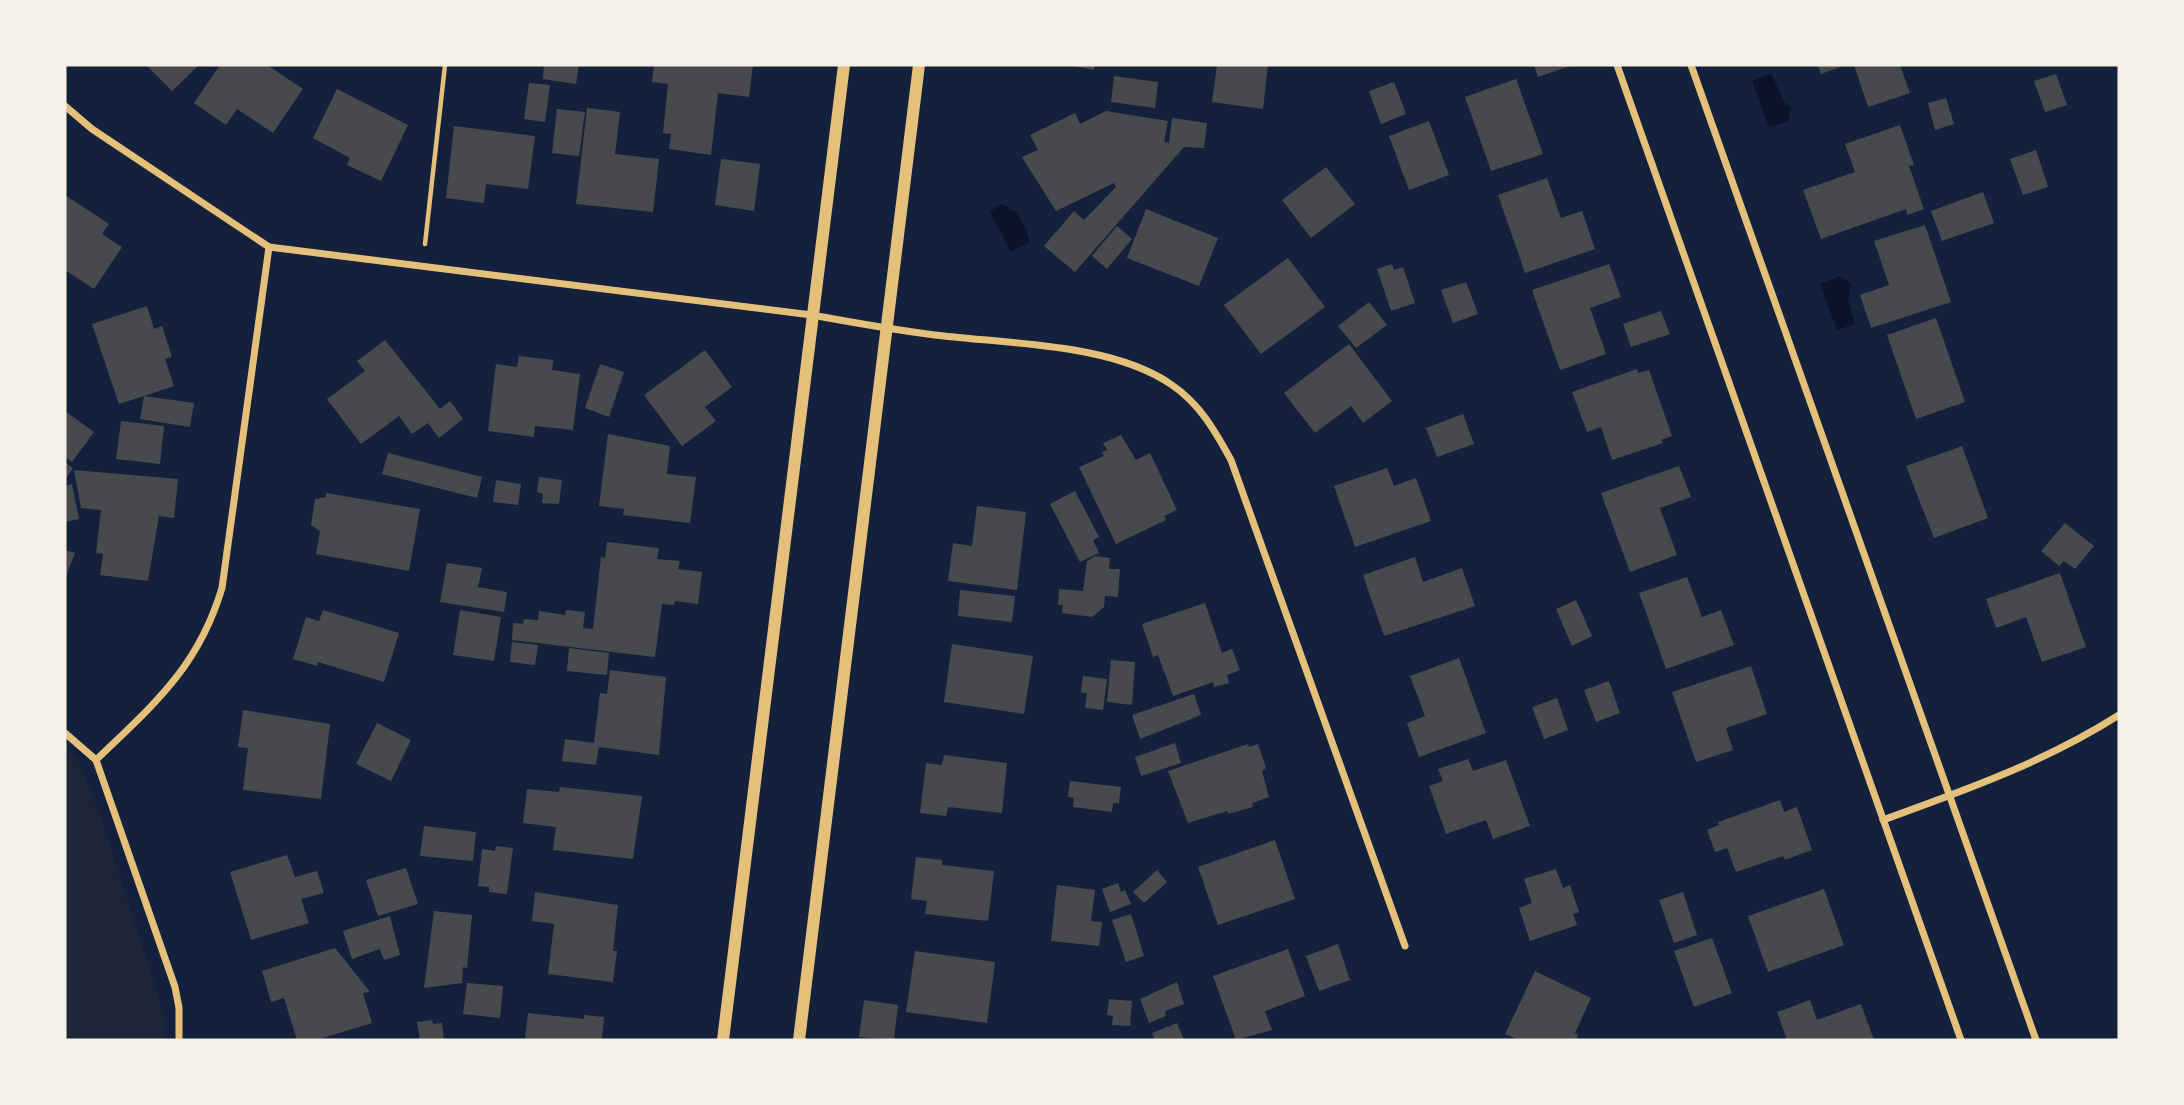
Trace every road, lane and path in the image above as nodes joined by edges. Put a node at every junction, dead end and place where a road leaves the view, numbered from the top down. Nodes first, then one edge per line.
1 (444, 65) edge
2 (844, 65) edge
3 (919, 65) edge
4 (1617, 65) edge
5 (1691, 65) edge
6 (65, 106) edge
7 (269, 247) junction
8 (422, 265) junction
9 (812, 315) junction
10 (888, 329) junction
11 (2119, 715) edge
12 (65, 733) edge
13 (96, 760) junction
14 (1949, 796) junction
15 (1883, 820) junction
16 (1405, 946) dead end
17 (179, 1040) edge
18 (723, 1040) edge
19 (799, 1040) edge
20 (1961, 1040) edge
21 (2036, 1040) edge

1 - 8 path
2 - 9 street
3 - 10 street
4 - 15 street
5 - 14 street
6 - 7 street
7 - 8 street
7 - 13 street
8 - 9 street
9 - 10 street
9 - 18 street
10 - 16 street
10 - 19 street
11 - 14 street
12 - 13 street
13 - 17 street
14 - 15 street
14 - 21 street
15 - 20 street

